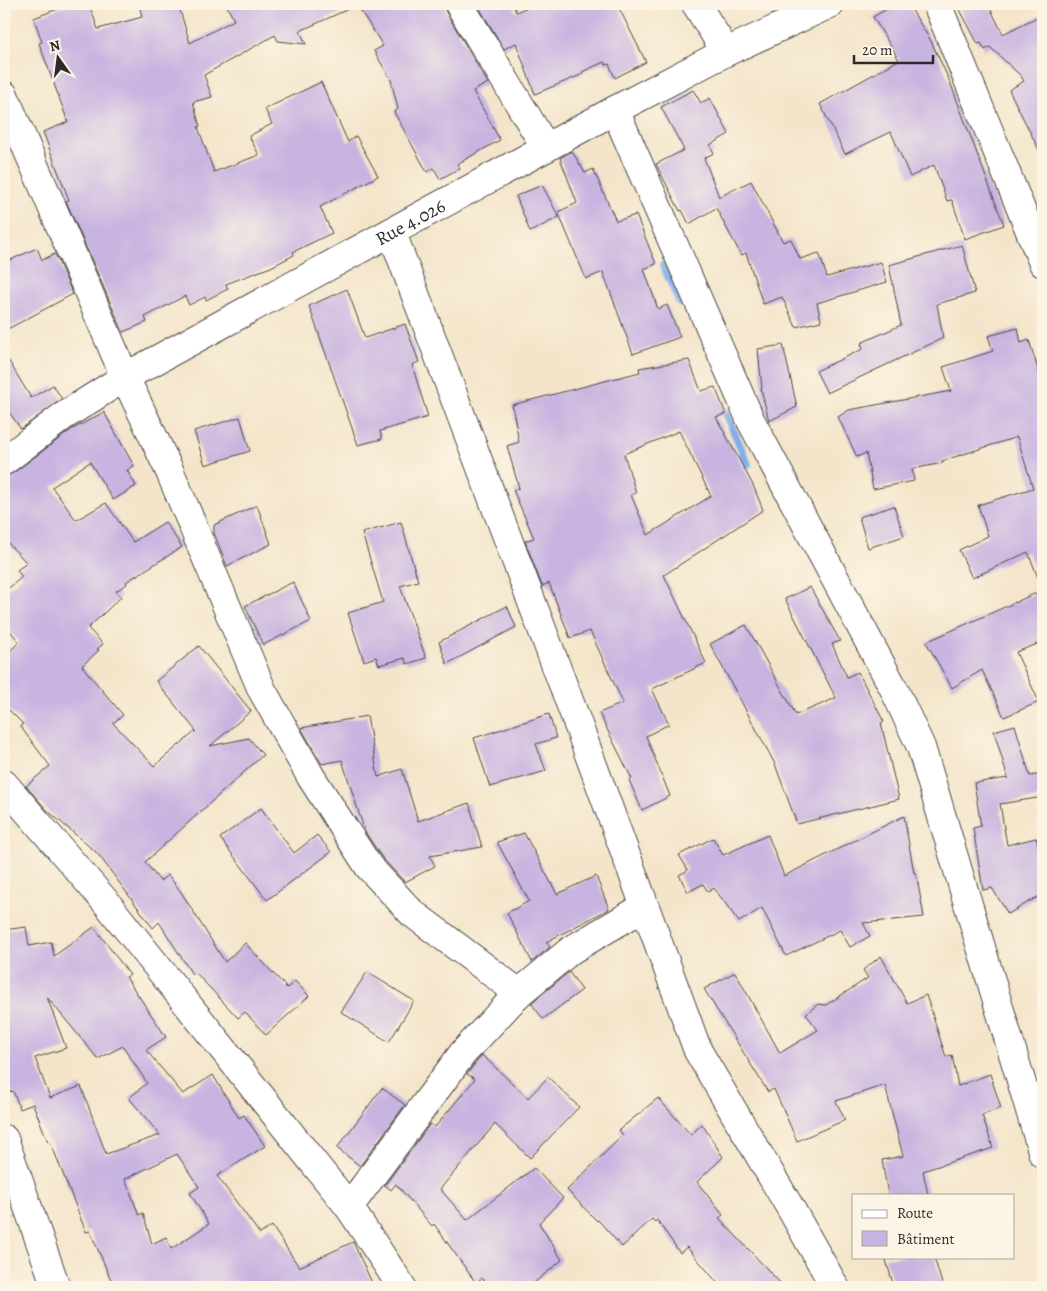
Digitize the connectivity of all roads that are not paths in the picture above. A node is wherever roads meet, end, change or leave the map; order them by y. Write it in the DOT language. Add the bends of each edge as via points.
graph roads {
  1 [pos="459,4"];
  2 [pos="696,4"];
  3 [pos="937,4"];
  4 [pos="818,6"];
  5 [pos="726,52"];
  6 [pos="4,95"];
  7 [pos="615,110"];
  8 [pos="546,148"];
  9 [pos="392,233"];
  10 [pos="1043,263"];
  11 [pos="125,377"];
  12 [pos="4,461"];
  13 [pos="4,784"];
  14 [pos="644,907"];
  15 [pos="519,993"];
  16 [pos="4,1138"];
  17 [pos="1043,1154"];
  18 [pos="349,1207"];
  19 [pos="48,1284"];
  20 [pos="402,1287"];
  21 [pos="835,1287"];
  1 -- 8 [label="street"];
  2 -- 5 [label="street"];
  3 -- 10 [label="street"];
  4 -- 5 [label="street, Rue 4.026"];
  5 -- 7 [label="street, Rue 4.026"];
  6 -- 11 [label="street"];
  7 -- 8 [label="street, Rue 4.026"];
  7 -- 17 [label="street" via="751,421 893,687 921,747"];
  8 -- 9 [label="street, Rue 4.026"];
  9 -- 11 [label="street, Rue 4.026"];
  9 -- 14 [label="street"];
  11 -- 12 [label="street, Rue 4.026" via="62,417"];
  11 -- 15 [label="street" via="170,472 262,690 311,777 369,867 412,913"];
  13 -- 18 [label="street" via="106,901"];
  14 -- 15 [label="street" via="571,950"];
  14 -- 21 [label="street" via="698,1050"];
  15 -- 18 [label="street" via="463,1053"];
  16 -- 19 [label="street"];
  18 -- 20 [label="street"];
}
